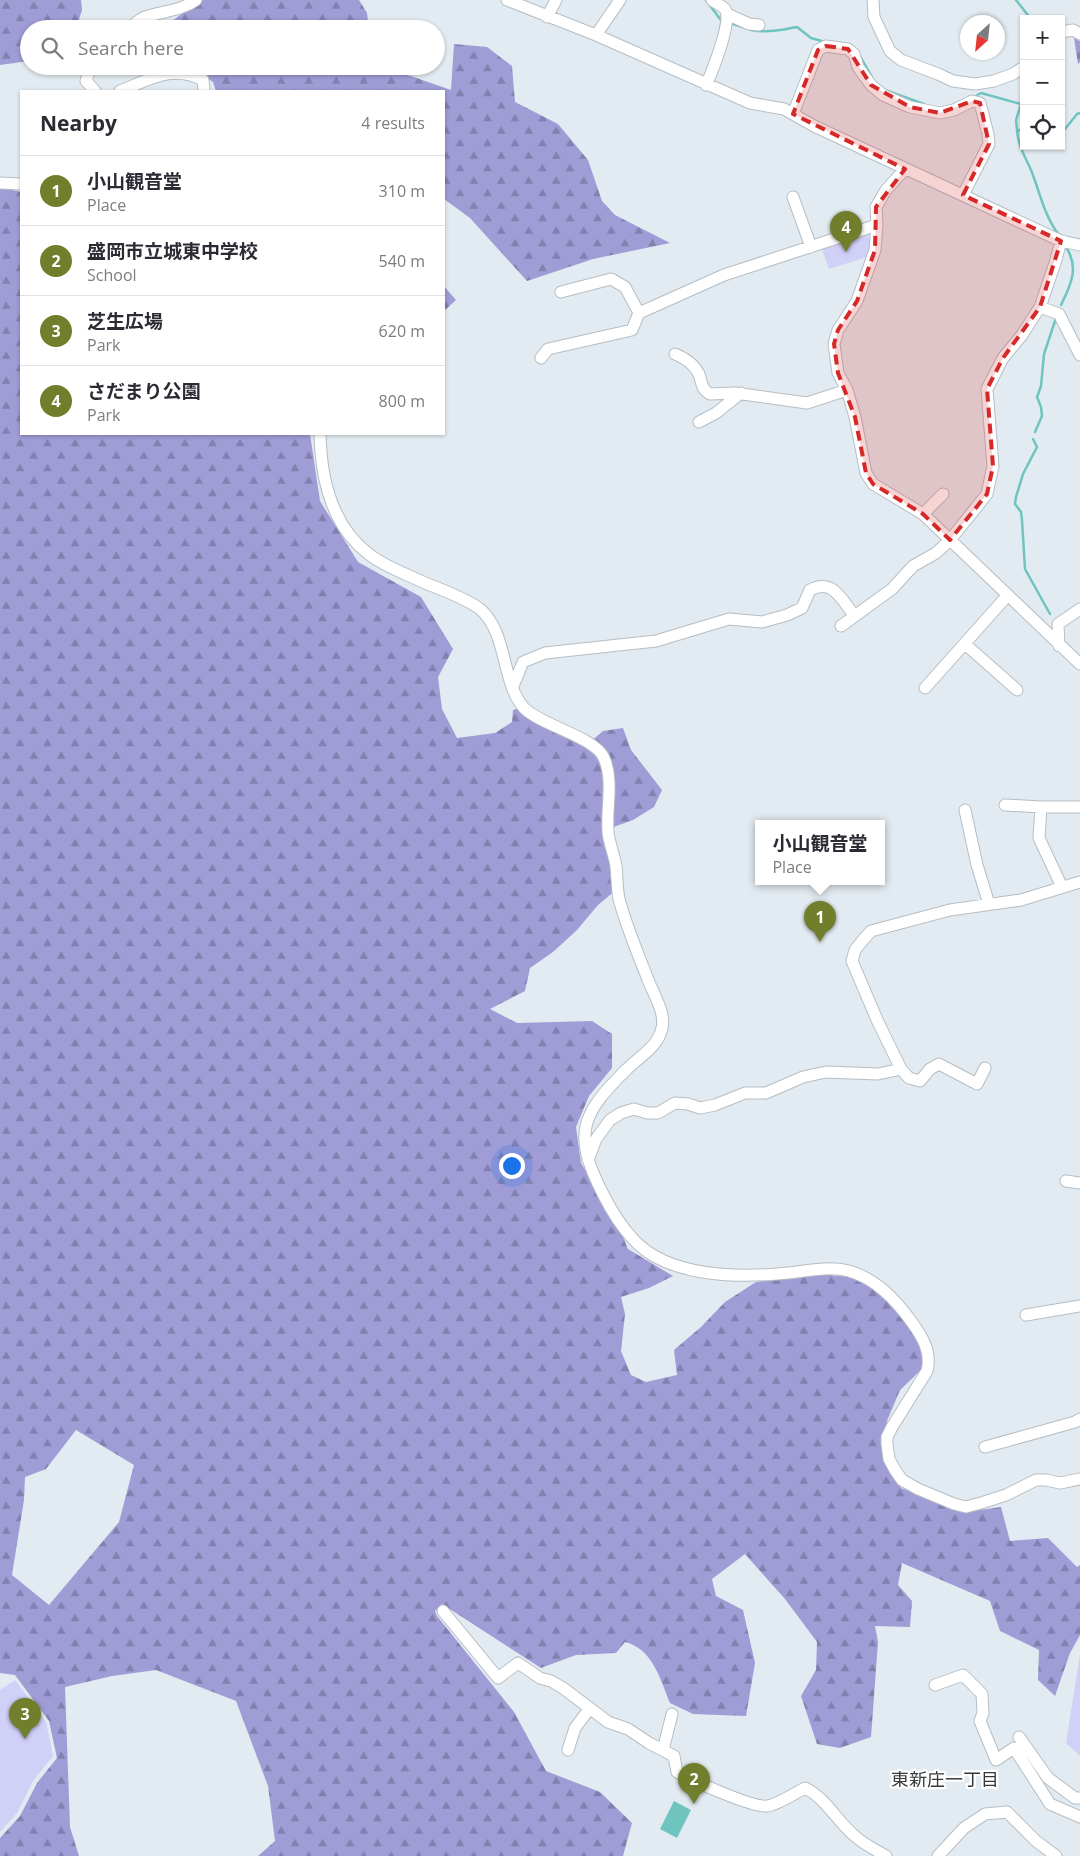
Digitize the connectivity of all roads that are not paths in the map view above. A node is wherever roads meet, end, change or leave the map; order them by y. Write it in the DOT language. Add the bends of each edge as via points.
graph roads {
  1 [pos="196,0"];
  2 [pos="506,0"];
  3 [pos="556,0"];
  4 [pos="620,0"];
  5 [pos="712,0"];
  6 [pos="873,0"];
  7 [pos="727,14"];
  8 [pos="548,17"];
  9 [pos="140,20"];
  10 [pos="759,25"];
  11 [pos="1065,31"];
  12 [pos="1080,34"];
  13 [pos="596,35"];
  14 [pos="1020,69"];
  15 [pos="88,75"];
  16 [pos="160,75"];
  17 [pos="193,75"];
  18 [pos="706,85"];
  19 [pos="94,90"];
  20 [pos="123,90"];
  21 [pos="204,90"];
  22 [pos="793,114"];
  23 [pos="905,169"];
  24 [pos="0,183"];
  25 [pos="20,184"];
  26 [pos="962,195"];
  27 [pos="793,197"];
  28 [pos="877,225"];
  29 [pos="1061,241"];
  30 [pos="1080,245"];
  31 [pos="811,246"];
  32 [pos="561,292"];
  33 [pos="1040,307"];
  34 [pos="639,313"];
  35 [pos="674,354"];
  36 [pos="1080,356"];
  37 [pos="541,358"];
  38 [pos="846,390"];
  39 [pos="741,394"];
  40 [pos="699,422"];
  41 [pos="320,435"];
  42 [pos="943,494"];
  43 [pos="923,514"];
  44 [pos="950,540"];
  45 [pos="1008,596"];
  46 [pos="1080,609"];
  47 [pos="854,615"];
  48 [pos="841,626"];
  49 [pos="965,644"];
  50 [pos="1059,646"];
  51 [pos="1080,664"];
  52 [pos="513,686"];
  53 [pos="925,688"];
  54 [pos="1016,690"];
  55 [pos="1005,805"];
  56 [pos="1080,806"];
  57 [pos="1041,807"];
  58 [pos="965,810"];
  59 [pos="1080,882"];
  60 [pos="1062,887"];
  61 [pos="989,904"];
  62 [pos="985,1068"];
  63 [pos="901,1069"];
  64 [pos="588,1160"];
  65 [pos="1066,1181"];
  66 [pos="1080,1183"];
  67 [pos="1080,1306"];
  68 [pos="1026,1315"];
  69 [pos="1080,1419"];
  70 [pos="985,1447"];
  71 [pos="1080,1479"];
  72 [pos="443,1611"];
  73 [pos="935,1685"];
  74 [pos="590,1708"];
  75 [pos="672,1714"];
  76 [pos="1019,1737"];
  77 [pos="568,1750"];
  78 [pos="663,1750"];
  79 [pos="1080,1798"];
  80 [pos="1080,1817"];
  81 [pos="886,1856"];
  82 [pos="938,1856"];
  83 [pos="1056,1856"];
  1 -- 9 [label="street"];
  2 -- 8 [label="street"];
  3 -- 8 [label="street"];
  4 -- 13 [label="street"];
  5 -- 7 [label="street"];
  6 -- 14 [label="street" via="874,17 890,51 902,60 953,81 974,84 994,81"];
  7 -- 10 [label="street"];
  7 -- 18 [label="street" via="718,56"];
  8 -- 13 [label="street"];
  11 -- 12 [label="street" via="1073,30"];
  13 -- 18 [label="street"];
  15 -- 19 [label="street" via="86,81"];
  16 -- 20 [label="street"];
  17 -- 21 [label="street" via="203,80"];
  18 -- 22 [label="street" via="750,103 784,109"];
  22 -- 23 [label="street"];
  22 -- 26 [label="street" via="818,50 826,46 848,49 871,85 883,95 910,107 940,113 972,101 980,103 989,144"];
  23 -- 26 [label="street"];
  23 -- 28 [label="street" via="876,207"];
  24 -- 25 [label="street"];
  26 -- 29 [label="street"];
  27 -- 31 [label="street"];
  28 -- 31 [label="street"];
  28 -- 38 [label="street" via="875,250 857,301 838,330 834,344 838,373"];
  29 -- 30 [label="street"];
  29 -- 33 [label="street"];
  31 -- 34 [label="street" via="724,275"];
  32 -- 34 [label="street" via="611,279 625,287"];
  33 -- 36 [label="street" via="1059,314"];
  33 -- 44 [label="street" via="1003,358 987,389 994,466 992,478 981,504"];
  34 -- 37 [label="street" via="632,330 548,349"];
  35 -- 39 [label="street" via="694,365 706,392"];
  38 -- 39 [label="street" via="807,402"];
  38 -- 43 [label="street" via="866,473 873,484"];
  39 -- 40 [label="street"];
  41 -- 52 [label="street" via="327,493 351,539 389,567 480,609 491,624"];
  42 -- 43 [label="street"];
  43 -- 44 [label="street"];
  44 -- 45 [label="street"];
  44 -- 47 [label="street" via="936,553 913,566 892,590"];
  45 -- 49 [label="street"];
  45 -- 50 [label="street"];
  46 -- 50 [label="street" via="1058,624"];
  47 -- 48 [label="street"];
  47 -- 52 [label="street" via="832,588 819,585 810,590 802,608 762,622 729,619 656,641 545,653 523,662"];
  49 -- 53 [label="street"];
  49 -- 54 [label="street"];
  50 -- 51 [label="street"];
  52 -- 64 [label="street" via="515,695 526,710 595,746 604,756 609,777 608,833 619,897 663,1017 662,1029 652,1047 597,1100 586,1124 584,1140"];
  55 -- 57 [label="street"];
  56 -- 57 [label="street"];
  57 -- 60 [label="street" via="1039,838"];
  58 -- 61 [label="street"];
  59 -- 60 [label="street"];
  60 -- 61 [label="street" via="1021,900"];
  61 -- 63 [label="street" via="950,910 871,931 855,950 852,961"];
  62 -- 63 [label="street" via="977,1084 938,1064 920,1081 909,1078"];
  63 -- 64 [label="street" via="878,1074 826,1072 766,1093 745,1093 700,1108 675,1103 658,1113 634,1109 610,1120 596,1139"];
  64 -- 71 [label="street" via="593,1176 624,1230 640,1247 658,1258 675,1265 735,1276 833,1268 846,1270 876,1284 891,1296 925,1343 929,1363 918,1388 887,1437 889,1459 902,1480 933,1496 966,1507 1006,1495 1036,1480 1060,1483"];
  65 -- 66 [label="street"];
  67 -- 68 [label="street"];
  69 -- 70 [label="street"];
  72 -- 74 [label="street" via="498,1678 518,1663 563,1688"];
  73 -- 80 [label="street" via="963,1675 982,1694 980,1721 996,1760 1014,1748 1050,1804"];
  74 -- 77 [label="street" via="575,1728"];
  74 -- 78 [label="street" via="608,1722 628,1729"];
  75 -- 78 [label="street"];
  76 -- 79 [label="street" via="1048,1778 1075,1798"];
  78 -- 81 [label="street" via="674,1756 677,1772 686,1778 763,1806 770,1806 805,1788 820,1798 856,1837"];
  82 -- 83 [label="street" via="964,1828 985,1814 1008,1812"];
}
